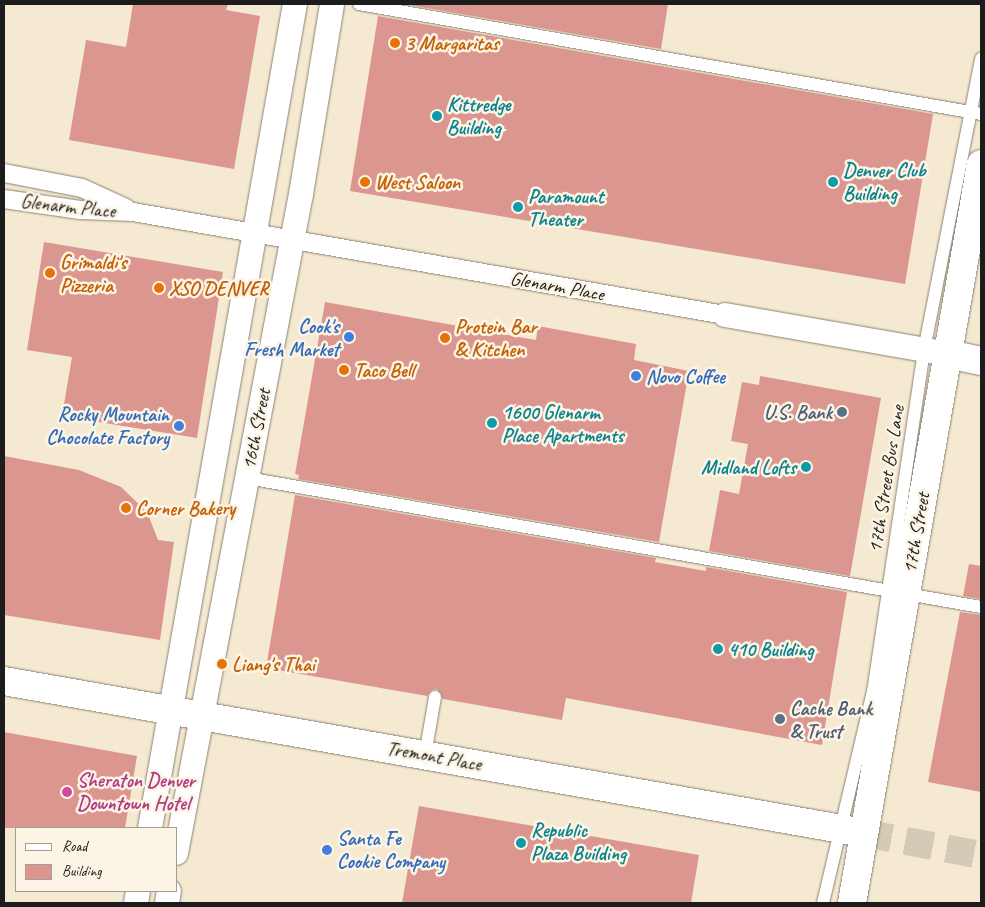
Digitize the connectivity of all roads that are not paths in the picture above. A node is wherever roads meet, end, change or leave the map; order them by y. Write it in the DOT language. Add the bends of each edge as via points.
graph roads {
  1 [pos="295,4"];
  2 [pos="332,4"];
  3 [pos="359,4"];
  4 [pos="981,59"];
  5 [pos="976,113"];
  6 [pos="981,164"];
  7 [pos="4,173"];
  8 [pos="4,199"];
  9 [pos="133,212"];
  10 [pos="256,233"];
  11 [pos="292,239"];
  12 [pos="725,315"];
  13 [pos="936,352"];
  14 [pos="981,360"];
  15 [pos="247,478"];
  16 [pos="897,592"];
  17 [pos="981,607"];
  18 [pos="4,681"];
  19 [pos="435,698"];
  20 [pos="170,710"];
  21 [pos="201,716"];
  22 [pos="425,755"];
  23 [pos="150,827"];
  24 [pos="853,831"];
  25 [pos="178,841"];
  26 [pos="823,903"];
  27 [pos="852,903"];
  1 -- 10 [label="street, 16th Street"];
  2 -- 11 [label="street, 16th Street"];
  3 -- 5 [label="lane"];
  4 -- 5 [label="lane"];
  5 -- 13 [label="lane"];
  6 -- 13 [label="street, 17th Street"];
  7 -- 9 [label="street, Glenarm Place" via="82,188"];
  8 -- 9 [label="street, Glenarm Place" via="80,210"];
  9 -- 10 [label="street, Glenarm Place"];
  10 -- 11 [label="street, Glenarm Place"];
  10 -- 20 [label="street, 16th Street"];
  11 -- 12 [label="street, Glenarm Place"];
  11 -- 15 [label="street, 16th Street"];
  12 -- 13 [label="street, Glenarm Place"];
  13 -- 14 [label="street, Glenarm Place"];
  13 -- 16 [label="street, 17th Street"];
  15 -- 16 [label="lane"];
  15 -- 21 [label="street, 16th Street" via="213,670"];
  16 -- 17 [label="lane"];
  16 -- 24 [label="street, 17th Street"];
  18 -- 20 [label="street, Tremont Place"];
  19 -- 22 [label="lane"];
  20 -- 21 [label="street, Tremont Place"];
  20 -- 23 [label="street, 16th Street"];
  21 -- 22 [label="street, Tremont Place"];
  21 -- 25 [label="street, 16th Street"];
  22 -- 24 [label="street, Tremont Place"];
  24 -- 26 [label="lane"];
  24 -- 27 [label="street, 17th Street"];
}
